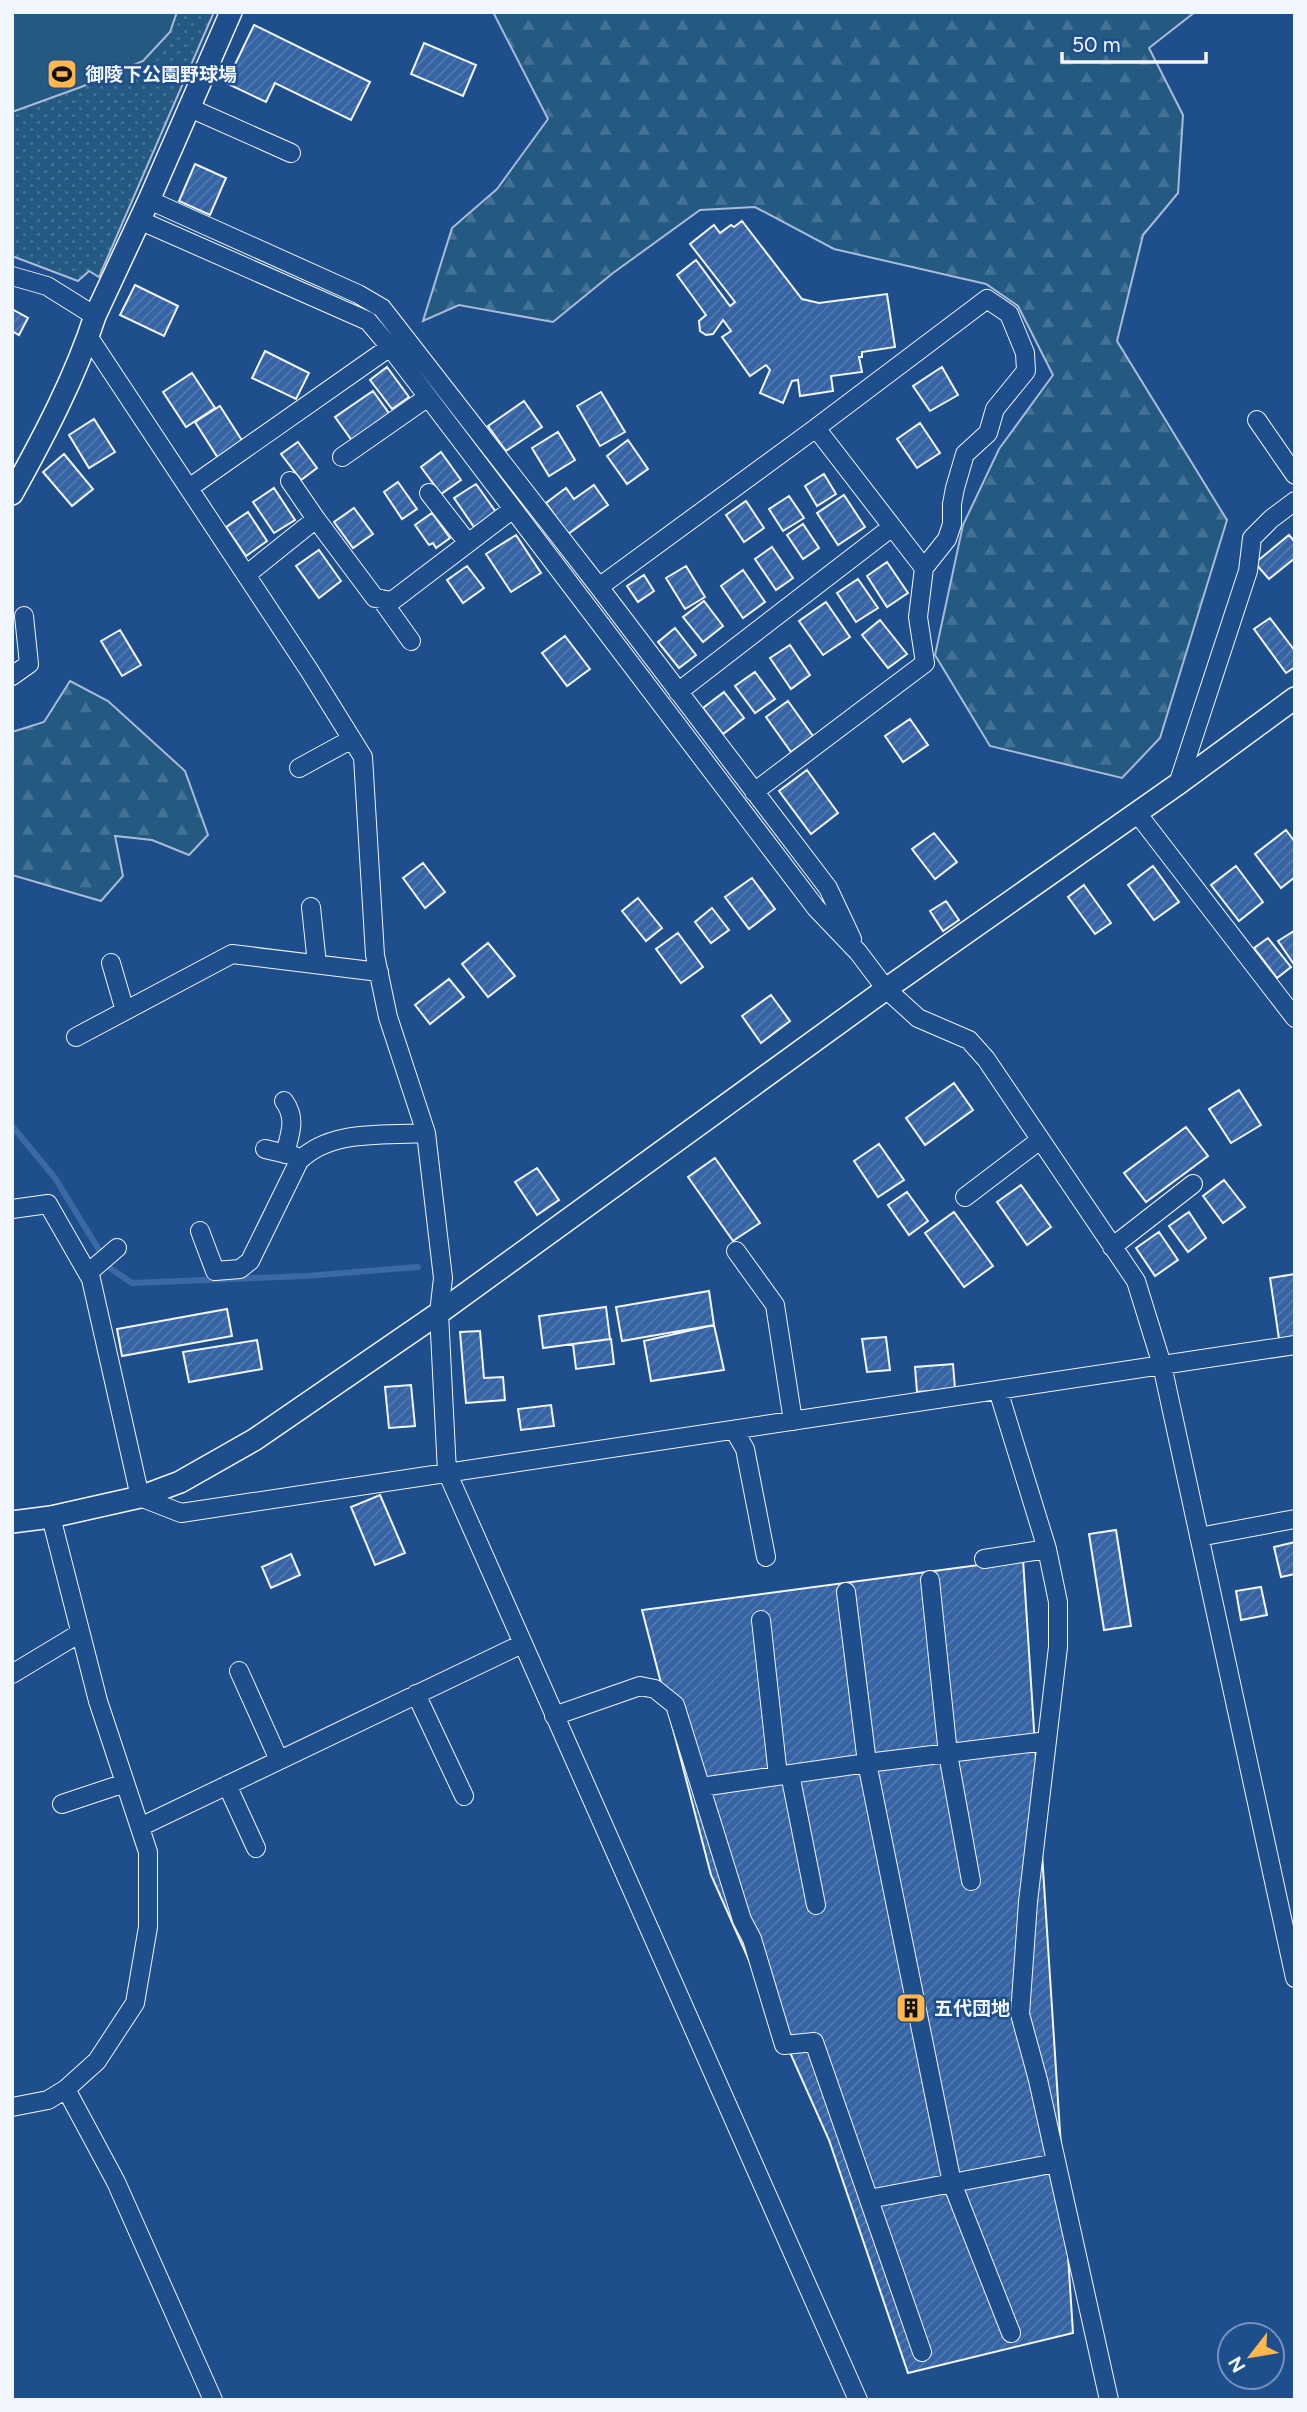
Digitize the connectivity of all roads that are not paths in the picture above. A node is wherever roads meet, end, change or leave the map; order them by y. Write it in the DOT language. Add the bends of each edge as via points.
graph roads {
  1 [pos="231,12"];
  2 [pos="190,108"];
  3 [pos="291,153"];
  4 [pos="149,200"];
  5 [pos="139,220"];
  6 [pos="12,276"];
  7 [pos="91,326"];
  8 [pos="390,347"];
  9 [pos="428,397"];
  10 [pos="1256,420"];
  11 [pos="816,428"];
  12 [pos="342,457"];
  13 [pos="1295,475"];
  14 [pos="290,481"];
  15 [pos="189,488"];
  16 [pos="429,494"];
  17 [pos="12,495"];
  18 [pos="1295,501"];
  19 [pos="513,509"];
  20 [pos="316,519"];
  21 [pos="892,527"];
  22 [pos="468,543"];
  23 [pos="924,568"];
  24 [pos="246,575"];
  25 [pos="599,587"];
  26 [pos="381,599"];
  27 [pos="18,620"];
  28 [pos="411,641"];
  29 [pos="12,676"];
  30 [pos="678,692"];
  31 [pos="1295,698"];
  32 [pos="352,739"];
  33 [pos="299,768"];
  34 [pos="1178,784"];
  35 [pos="754,792"];
  36 [pos="1137,813"];
  37 [pos="311,907"];
  38 [pos="858,952"];
  39 [pos="111,963"];
  40 [pos="317,964"];
  41 [pos="379,972"];
  42 [pos="886,989"];
  43 [pos="125,1012"];
  44 [pos="1295,1018"];
  45 [pos="76,1037"];
  46 [pos="284,1101"];
  47 [pos="426,1133"];
  48 [pos="1040,1140"];
  49 [pos="265,1149"];
  50 [pos="293,1156"];
  51 [pos="1193,1184"];
  52 [pos="965,1198"];
  53 [pos="12,1209"];
  54 [pos="200,1231"];
  55 [pos="1112,1247"];
  56 [pos="115,1249"];
  57 [pos="736,1251"];
  58 [pos="91,1270"];
  59 [pos="439,1313"];
  60 [pos="1295,1345"];
  61 [pos="1162,1365"];
  62 [pos="998,1390"];
  63 [pos="793,1421"];
  64 [pos="734,1430"];
  65 [pos="447,1472"];
  66 [pos="140,1497"];
  67 [pos="51,1517"];
  68 [pos="1295,1519"];
  69 [pos="12,1522"];
  70 [pos="1199,1537"];
  71 [pos="1047,1549"];
  72 [pos="766,1557"];
  73 [pos="984,1559"];
  74 [pos="930,1580"];
  75 [pos="846,1592"];
  76 [pos="761,1620"];
  77 [pos="80,1633"];
  78 [pos="522,1644"];
  79 [pos="239,1671"];
  80 [pos="12,1674"];
  81 [pos="416,1694"];
  82 [pos="554,1716"];
  83 [pos="1047,1741"];
  84 [pos="948,1754"];
  85 [pos="279,1760"];
  86 [pos="867,1763"];
  87 [pos="784,1775"];
  88 [pos="125,1783"];
  89 [pos="227,1785"];
  90 [pos="701,1787"];
  91 [pos="464,1796"];
  92 [pos="62,1804"];
  93 [pos="140,1827"];
  94 [pos="256,1848"];
  95 [pos="971,1881"];
  96 [pos="816,1905"];
  97 [pos="1295,1978"];
  98 [pos="66,2089"];
  99 [pos="12,2107"];
  100 [pos="1056,2163"];
  101 [pos="952,2183"];
  102 [pos="869,2199"];
  103 [pos="1012,2333"];
  104 [pos="922,2352"];
  105 [pos="213,2400"];
  106 [pos="858,2400"];
  107 [pos="1109,2400"];
  1 -- 2 [label="street"];
  2 -- 3 [label="street"];
  2 -- 4 [label="street"];
  4 -- 5 [label="street"];
  4 -- 25 [label="street" via="382,308"];
  5 -- 7 [label="street"];
  5 -- 8 [label="street" via="368,321"];
  6 -- 7 [label="street" via="47,286"];
  7 -- 15 [label="street"];
  7 -- 17 [label="street"];
  8 -- 9 [label="street"];
  8 -- 15 [label="street"];
  9 -- 12 [label="street"];
  9 -- 19 [label="street"];
  10 -- 13 [label="street"];
  11 -- 21 [label="street"];
  11 -- 23 [label="street" via="987,299 1009,314 1026,353 1026,371 995,410 988,433 965,454 947,540"];
  11 -- 25 [label="street"];
  14 -- 20 [label="street"];
  15 -- 24 [label="street"];
  16 -- 22 [label="street"];
  18 -- 34 [label="street" via="1252,538 1248,571"];
  19 -- 22 [label="street"];
  19 -- 38 [label="street" via="816,908"];
  20 -- 24 [label="street"];
  20 -- 26 [label="street" via="375,598"];
  21 -- 23 [label="street"];
  21 -- 30 [label="street"];
  22 -- 26 [label="street" via="392,601"];
  23 -- 35 [label="street" via="918,617 925,663"];
  24 -- 32 [label="street"];
  25 -- 30 [label="street"];
  26 -- 28 [label="street"];
  27 -- 29 [label="street" via="29,664"];
  30 -- 35 [label="street"];
  31 -- 34 [label="street"];
  32 -- 33 [label="street"];
  32 -- 41 [label="street" via="363,757"];
  34 -- 36 [label="street"];
  35 -- 38 [label="street" via="828,888"];
  36 -- 42 [label="street"];
  36 -- 44 [label="street"];
  37 -- 40 [label="street"];
  38 -- 42 [label="street"];
  39 -- 43 [label="street"];
  40 -- 41 [label="street"];
  40 -- 43 [label="street" via="232,954"];
  41 -- 47 [label="street" via="388,1017"];
  42 -- 48 [label="street" via="918,1018 968,1040 986,1059"];
  42 -- 59 [label="street"];
  43 -- 45 [label="street"];
  46 -- 50 [label="street" via="293,1120"];
  47 -- 50 [label="street" via="333,1139"];
  47 -- 59 [label="street" via="443,1278"];
  48 -- 52 [label="street"];
  48 -- 55 [label="street"];
  49 -- 50 [label="street"];
  50 -- 54 [label="street" via="250,1261 240,1269 215,1271"];
  51 -- 55 [label="street"];
  53 -- 58 [label="street" via="48,1204"];
  55 -- 61 [label="street" via="1136,1281"];
  56 -- 58 [label="street"];
  57 -- 63 [label="street" via="775,1304"];
  58 -- 66 [label="street"];
  59 -- 65 [label="street"];
  59 -- 66 [label="street" via="254,1440 180,1482"];
  60 -- 61 [label="street"];
  61 -- 62 [label="street"];
  61 -- 70 [label="street"];
  62 -- 63 [label="street"];
  62 -- 71 [label="street"];
  63 -- 64 [label="street"];
  64 -- 65 [label="street"];
  64 -- 72 [label="street" via="745,1449"];
  65 -- 66 [label="street" via="181,1513"];
  65 -- 78 [label="street"];
  66 -- 67 [label="street"];
  67 -- 69 [label="street"];
  67 -- 77 [label="street"];
  68 -- 70 [label="street"];
  70 -- 97 [label="street"];
  71 -- 73 [label="street"];
  71 -- 83 [label="street" via="1058,1602 1058,1647"];
  74 -- 84 [label="street"];
  75 -- 86 [label="street"];
  76 -- 87 [label="street"];
  77 -- 80 [label="street"];
  77 -- 88 [label="street"];
  78 -- 81 [label="street"];
  78 -- 82 [label="street"];
  79 -- 85 [label="street"];
  81 -- 85 [label="street"];
  81 -- 91 [label="street"];
  82 -- 90 [label="street" via="640,1686 655,1689 675,1705"];
  82 -- 106 [label="street"];
  83 -- 84 [label="street"];
  83 -- 100 [label="street" via="1020,2014"];
  84 -- 86 [label="street"];
  84 -- 95 [label="street"];
  85 -- 89 [label="street"];
  86 -- 87 [label="street"];
  86 -- 101 [label="street"];
  87 -- 90 [label="street"];
  87 -- 96 [label="street"];
  88 -- 92 [label="street"];
  88 -- 93 [label="street"];
  89 -- 93 [label="street"];
  89 -- 94 [label="street"];
  90 -- 102 [label="street" via="784,2045 814,2042"];
  93 -- 98 [label="street" via="148,1852 148,1927 135,2003 97,2062"];
  98 -- 99 [label="street" via="48,2100"];
  98 -- 105 [label="street" via="116,2182"];
  100 -- 101 [label="street"];
  100 -- 107 [label="street"];
  101 -- 102 [label="street"];
  101 -- 103 [label="street"];
  102 -- 104 [label="street"];
}
